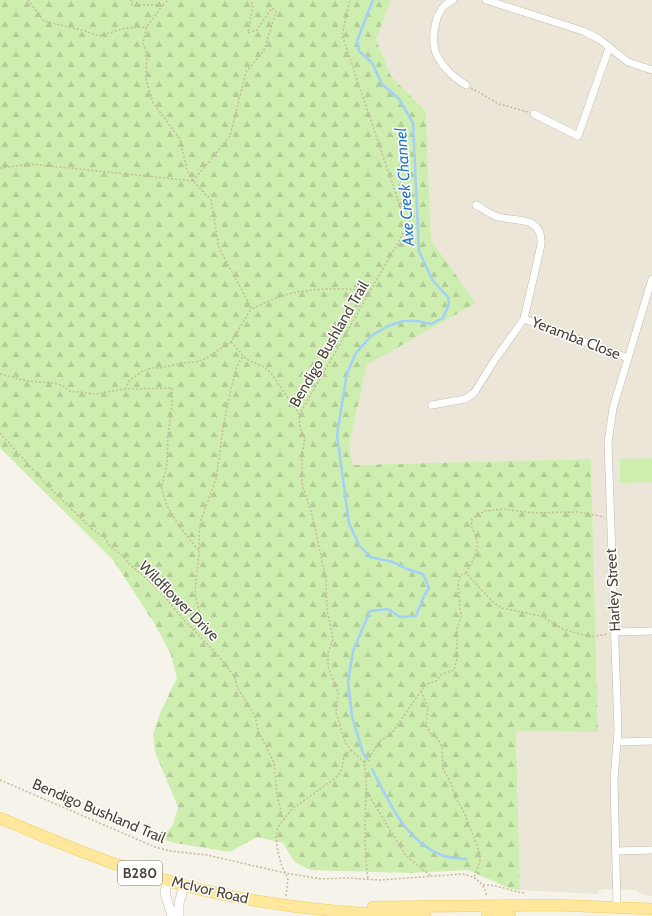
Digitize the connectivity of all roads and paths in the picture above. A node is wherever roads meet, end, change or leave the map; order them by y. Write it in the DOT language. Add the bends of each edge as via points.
graph roads {
  1 [pos="28,0"];
  2 [pos="131,0"];
  3 [pos="168,0"];
  4 [pos="250,0"];
  5 [pos="350,0"];
  6 [pos="453,0"];
  7 [pos="486,0"];
  8 [pos="162,5"];
  9 [pos="147,26"];
  10 [pos="609,48"];
  11 [pos="652,70"];
  12 [pos="466,85"];
  13 [pos="534,114"];
  14 [pos="0,168"];
  15 [pos="193,181"];
  16 [pos="476,205"];
  17 [pos="652,278"];
  18 [pos="372,290"];
  19 [pos="252,309"];
  20 [pos="524,319"];
  21 [pos="231,342"];
  22 [pos="243,356"];
  23 [pos="628,358"];
  24 [pos="0,374"];
  25 [pos="125,390"];
  26 [pos="432,405"];
  27 [pos="298,414"];
  28 [pos="0,433"];
  29 [pos="610,518"];
  30 [pos="199,551"];
  31 [pos="466,573"];
  32 [pos="194,630"];
  33 [pos="652,631"];
  34 [pos="616,632"];
  35 [pos="420,691"];
  36 [pos="652,741"];
  37 [pos="618,742"];
  38 [pos="350,750"];
  39 [pos="364,762"];
  40 [pos="0,780"];
  41 [pos="366,791"];
  42 [pos="0,818"];
  43 [pos="283,820"];
  44 [pos="652,850"];
  45 [pos="616,851"];
  46 [pos="285,873"];
  47 [pos="431,876"];
  48 [pos="474,877"];
  49 [pos="368,879"];
  50 [pos="167,881"];
  51 [pos="483,885"];
  52 [pos="184,886"];
  53 [pos="526,893"];
  54 [pos="286,905"];
  55 [pos="486,906"];
  56 [pos="617,907"];
  57 [pos="652,909"];
  58 [pos="172,916"];
  59 [pos="179,916"];
  60 [pos="425,916"];
  61 [pos="510,916"];
  1 -- 9 [label="path" via="44,21 98,36 126,28"];
  2 -- 8 [label="path" via="132,5"];
  3 -- 8 [label="path"];
  4 -- 15 [label="path" via="254,5 248,33 257,30 272,8 276,12 264,50 246,72 230,136"];
  5 -- 18 [label="path, Bendigo Bushland Trail" via="342,35 407,228"];
  6 -- 12 [label="street" via="445,5 436,20 434,42 437,57 455,78"];
  7 -- 10 [label="street" via="583,31 599,39"];
  8 -- 9 [label="path"];
  9 -- 15 [label="path" via="143,43 147,55 146,78 153,103 180,139 187,170"];
  10 -- 11 [label="street" via="628,62"];
  10 -- 13 [label="street" via="578,136"];
  12 -- 13 [label="path" via="499,104"];
  14 -- 15 [label="path" via="30,164"];
  15 -- 19 [label="path" via="211,200 219,248"];
  16 -- 20 [label="street, Yeramba Close" via="494,215 536,225 540,233 541,245"];
  17 -- 23 [label="street, Harley Street"];
  18 -- 19 [label="path" via="316,289 290,293"];
  18 -- 27 [label="path, Bendigo Bushland Trail"];
  19 -- 21 [label="path"];
  20 -- 23 [label="street, Yeramba Close"];
  20 -- 26 [label="street, Yeramba Close" via="474,393 465,399"];
  21 -- 22 [label="path"];
  21 -- 25 [label="path" via="203,360 143,371 129,381"];
  22 -- 27 [label="path" via="271,373"];
  22 -- 30 [label="path" via="237,366 224,422 216,478 201,520"];
  23 -- 29 [label="street, Harley Street" via="609,431"];
  24 -- 25 [label="path" via="27,381 54,383 75,392 96,394"];
  25 -- 30 [label="path" via="172,388 167,464 162,490 166,504"];
  27 -- 38 [label="path, Bendigo Bushland Trail" via="305,438 302,484 313,518 326,580 327,609 333,638 328,653 328,666 338,693 336,713"];
  28 -- 32 [label="path, Wildflower Drive" via="45,484 160,591"];
  29 -- 31 [label="path" via="578,512 534,513 503,509 485,511 472,519 470,527 476,537 477,547"];
  29 -- 34 [label="street, Harley Street"];
  30 -- 32 [label="path" via="195,595 201,617"];
  31 -- 34 [label="path" via="502,608 541,616 564,629 590,637"];
  31 -- 35 [label="path" via="460,575 458,583 461,617 457,629 457,659 454,670 442,674"];
  32 -- 43 [label="path, Wildflower Drive" via="234,676 238,689 255,716 258,730 274,763 277,795"];
  33 -- 34 [label="street"];
  34 -- 37 [label="street, Harley Street"];
  35 -- 39 [label="path" via="391,734 380,741 370,760"];
  35 -- 48 [label="path" via="428,708 426,725 442,747 443,769 464,812 480,854"];
  36 -- 37 [label="street"];
  37 -- 45 [label="street, Harley Street" via="614,780"];
  38 -- 39 [label="path"];
  38 -- 43 [label="path" via="344,755 342,768 335,780 291,810"];
  39 -- 41 [label="path"];
  40 -- 46 [label="path, Bendigo Bushland Trail" via="163,850 208,855"];
  41 -- 47 [label="path" via="406,856"];
  41 -- 49 [label="path"];
  42 -- 50 [label="main road, McIvor Road / B280" via="80,851"];
  43 -- 46 [label="path" via="276,832 276,839"];
  44 -- 45 [label="street"];
  45 -- 56 [label="street, Harley Street"];
  46 -- 49 [label="path, Bendigo Bushland Trail" via="321,879"];
  46 -- 54 [label="path" via="288,880"];
  47 -- 48 [label="path, Bendigo Bushland Trail" via="462,874"];
  47 -- 49 [label="path, Bendigo Bushland Trail"];
  48 -- 51 [label="path"];
  50 -- 52 [label="main road, McIvor Road / B280"];
  50 -- 58 [label="street" via="165,892"];
  51 -- 53 [label="path"];
  51 -- 55 [label="path"];
  52 -- 54 [label="main road, McIvor Road / B280"];
  52 -- 59 [label="street" via="179,903"];
  54 -- 55 [label="main road, McIvor Road / B280"];
  54 -- 60 [label="main road, McIvor Road / B280" via="351,913"];
  55 -- 56 [label="main road, McIvor Road / B280"];
  55 -- 61 [label="main road" via="487,913"];
  56 -- 57 [label="main road, McIvor Road / B280"];
}
